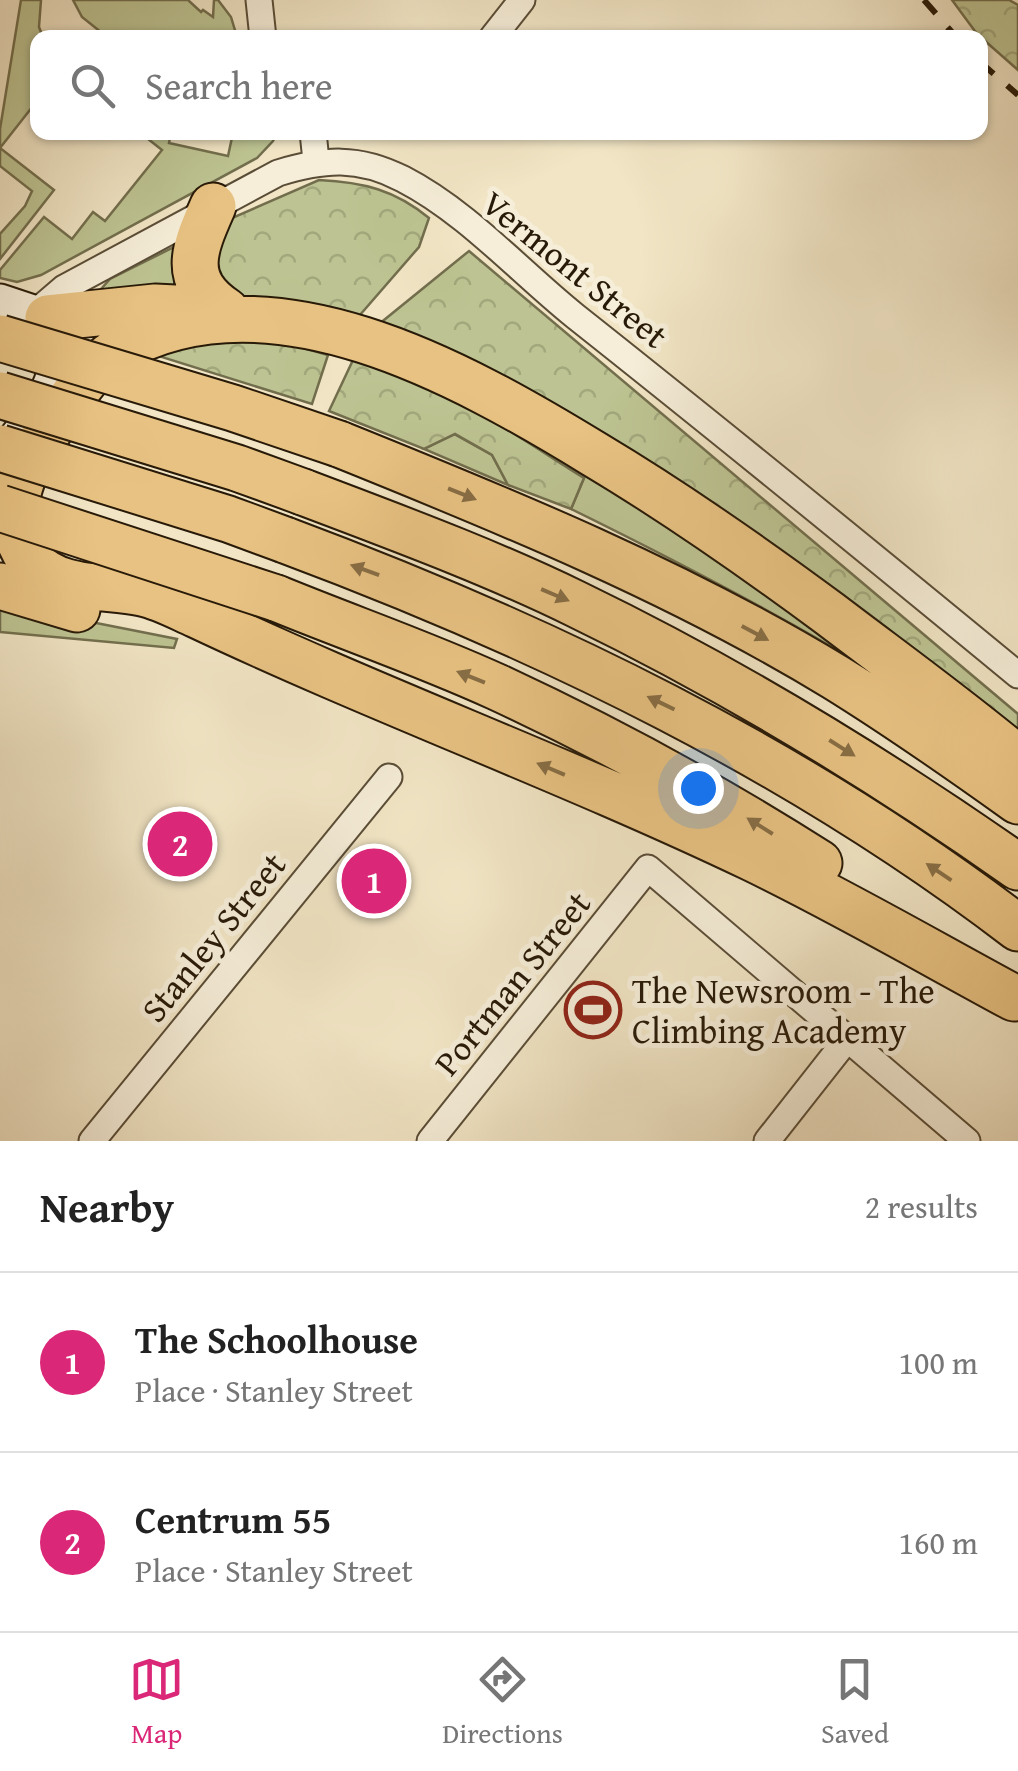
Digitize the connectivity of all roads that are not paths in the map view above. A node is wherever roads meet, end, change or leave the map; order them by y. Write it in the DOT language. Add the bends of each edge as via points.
graph roads {
  1 [pos="259,0"];
  2 [pos="522,0"];
  3 [pos="262,30"];
  4 [pos="498,30"];
  5 [pos="314,140"];
  6 [pos="316,161"];
  7 [pos="213,206"];
  8 [pos="15,311"];
  9 [pos="263,319"];
  10 [pos="0,395"];
  11 [pos="0,448"];
  12 [pos="0,460"];
  13 [pos="0,508"];
  14 [pos="0,586"];
  15 [pos="293,660"];
  16 [pos="1018,675"];
  17 [pos="1018,759"];
  18 [pos="388,777"];
  19 [pos="1018,801"];
  20 [pos="1018,867"];
  21 [pos="1018,928"];
  22 [pos="1016,999"];
  23 [pos="848,1038"];
  24 [pos="92,1141"];
  25 [pos="430,1141"];
  26 [pos="767,1141"];
  27 [pos="968,1141"];
  1 -- 3 [label="street"];
  2 -- 4 [label="street"];
  5 -- 6 [label="street"];
  6 -- 7 [label="street, Vermont Street"];
  6 -- 16 [label="street, Vermont Street" via="374,167 434,198"];
  7 -- 8 [label="street, Vermont Street"];
  7 -- 9 [label="highway" via="199,238 195,274 202,290"];
  8 -- 9 [label="highway" via="155,308"];
  8 -- 12 [label="street" via="56,334 57,372"];
  8 -- 19 [label="highway, one-way, bridge" via="233,408 502,510 708,607 833,676"];
  9 -- 15 [label="highway" via="182,327 110,355 42,440 14,495 12,529 44,572 80,586 162,599"];
  9 -- 17 [label="highway" via="328,330 416,358 521,410 702,521"];
  10 -- 20 [label="highway, one-way, bridge" via="238,468 573,602 829,740"];
  21 -- 11 [label="highway, one-way, bridge" via="904,848 684,715 453,604 285,540"];
  22 -- 13 [label="highway, one-way, bridge" via="876,899 698,788 493,685 276,598"];
  14 -- 15 [label="highway"];
  22 -- 15 [label="highway, one-way" via="755,860"];
  18 -- 24 [label="street, Stanley Street"];
  23 -- 25 [label="street, Portman Street" via="648,868"];
  23 -- 26 [label="street"];
  23 -- 27 [label="street"];
}
